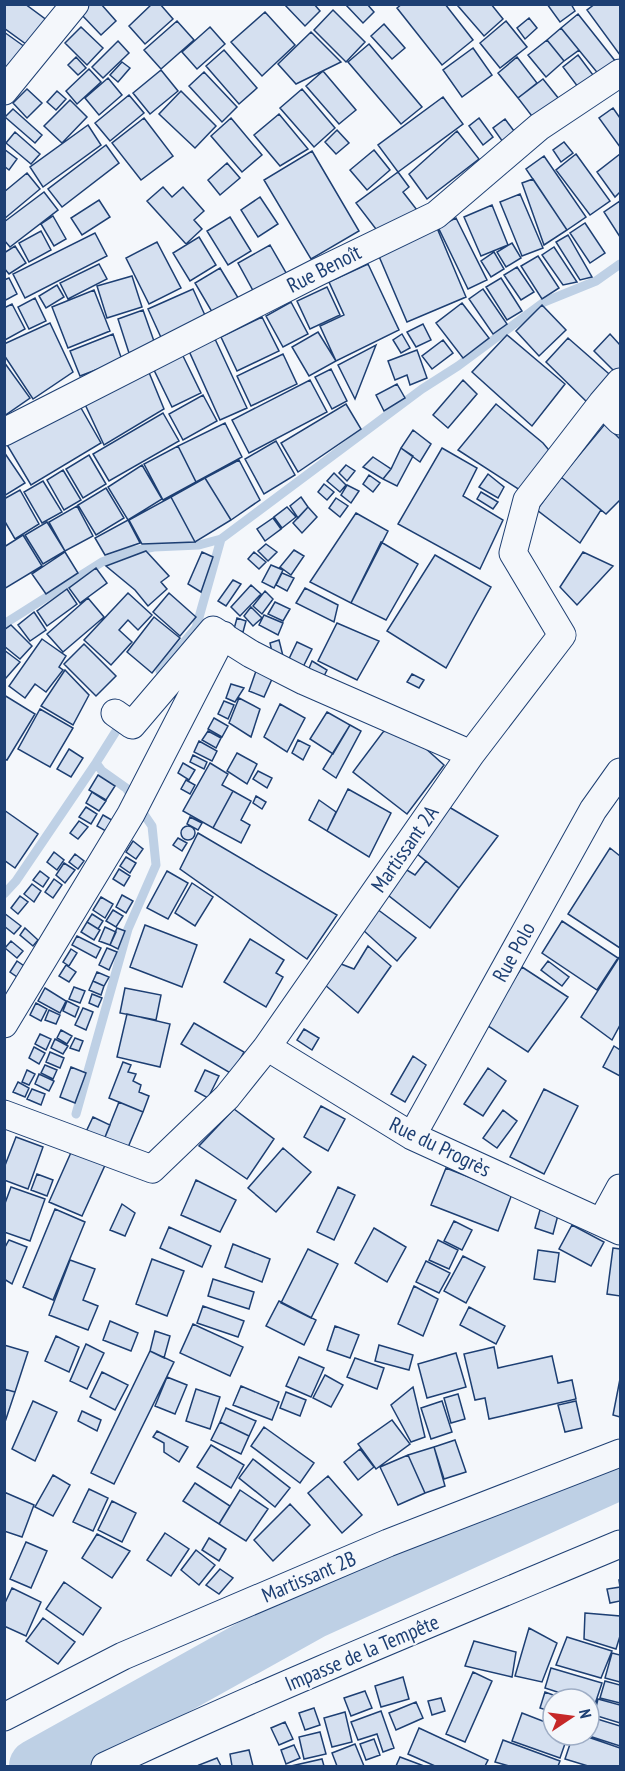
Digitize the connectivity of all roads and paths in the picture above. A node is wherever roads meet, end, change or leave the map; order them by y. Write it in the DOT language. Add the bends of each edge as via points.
graph roads {
  1 [pos="75,4"];
  2 [pos="621,73"];
  3 [pos="4,91"];
  4 [pos="621,382"];
  5 [pos="611,412"];
  6 [pos="4,432"];
  7 [pos="223,635"];
  8 [pos="124,719"];
  9 [pos="471,754"];
  10 [pos="621,772"];
  11 [pos="4,1024"];
  12 [pos="267,1047"];
  13 [pos="4,1114"];
  14 [pos="412,1136"];
  15 [pos="621,1188"];
  16 [pos="611,1226"];
  17 [pos="621,1453"];
  18 [pos="621,1544"];
  19 [pos="4,1717"];
  20 [pos="105,1767"];
  1 -- 3 [label="street"];
  2 -- 6 [label="street, Rue Benoît" via="539,127 435,215"];
  4 -- 5 [label="street, Martissant 2A"];
  5 -- 9 [label="street, Martissant 2A" via="527,500 513,553 562,635"];
  7 -- 8 [label="street" via="213,630"];
  7 -- 9 [label="street" via="304,681"];
  7 -- 11 [label="street" via="146,788"];
  9 -- 12 [label="street, Martissant 2A"];
  10 -- 14 [label="street, Rue Polo" via="593,810"];
  12 -- 13 [label="street, Martissant 2A" via="226,1097 152,1169"];
  12 -- 14 [label="street, Rue du Progrès"];
  14 -- 16 [label="street, Rue du Progrès"];
  15 -- 16 [label="street"];
  17 -- 19 [label="street, Martissant 2B" via="388,1542 123,1656"];
  18 -- 20 [label="street, Impasse de la Tempête" via="162,1739"];
}
